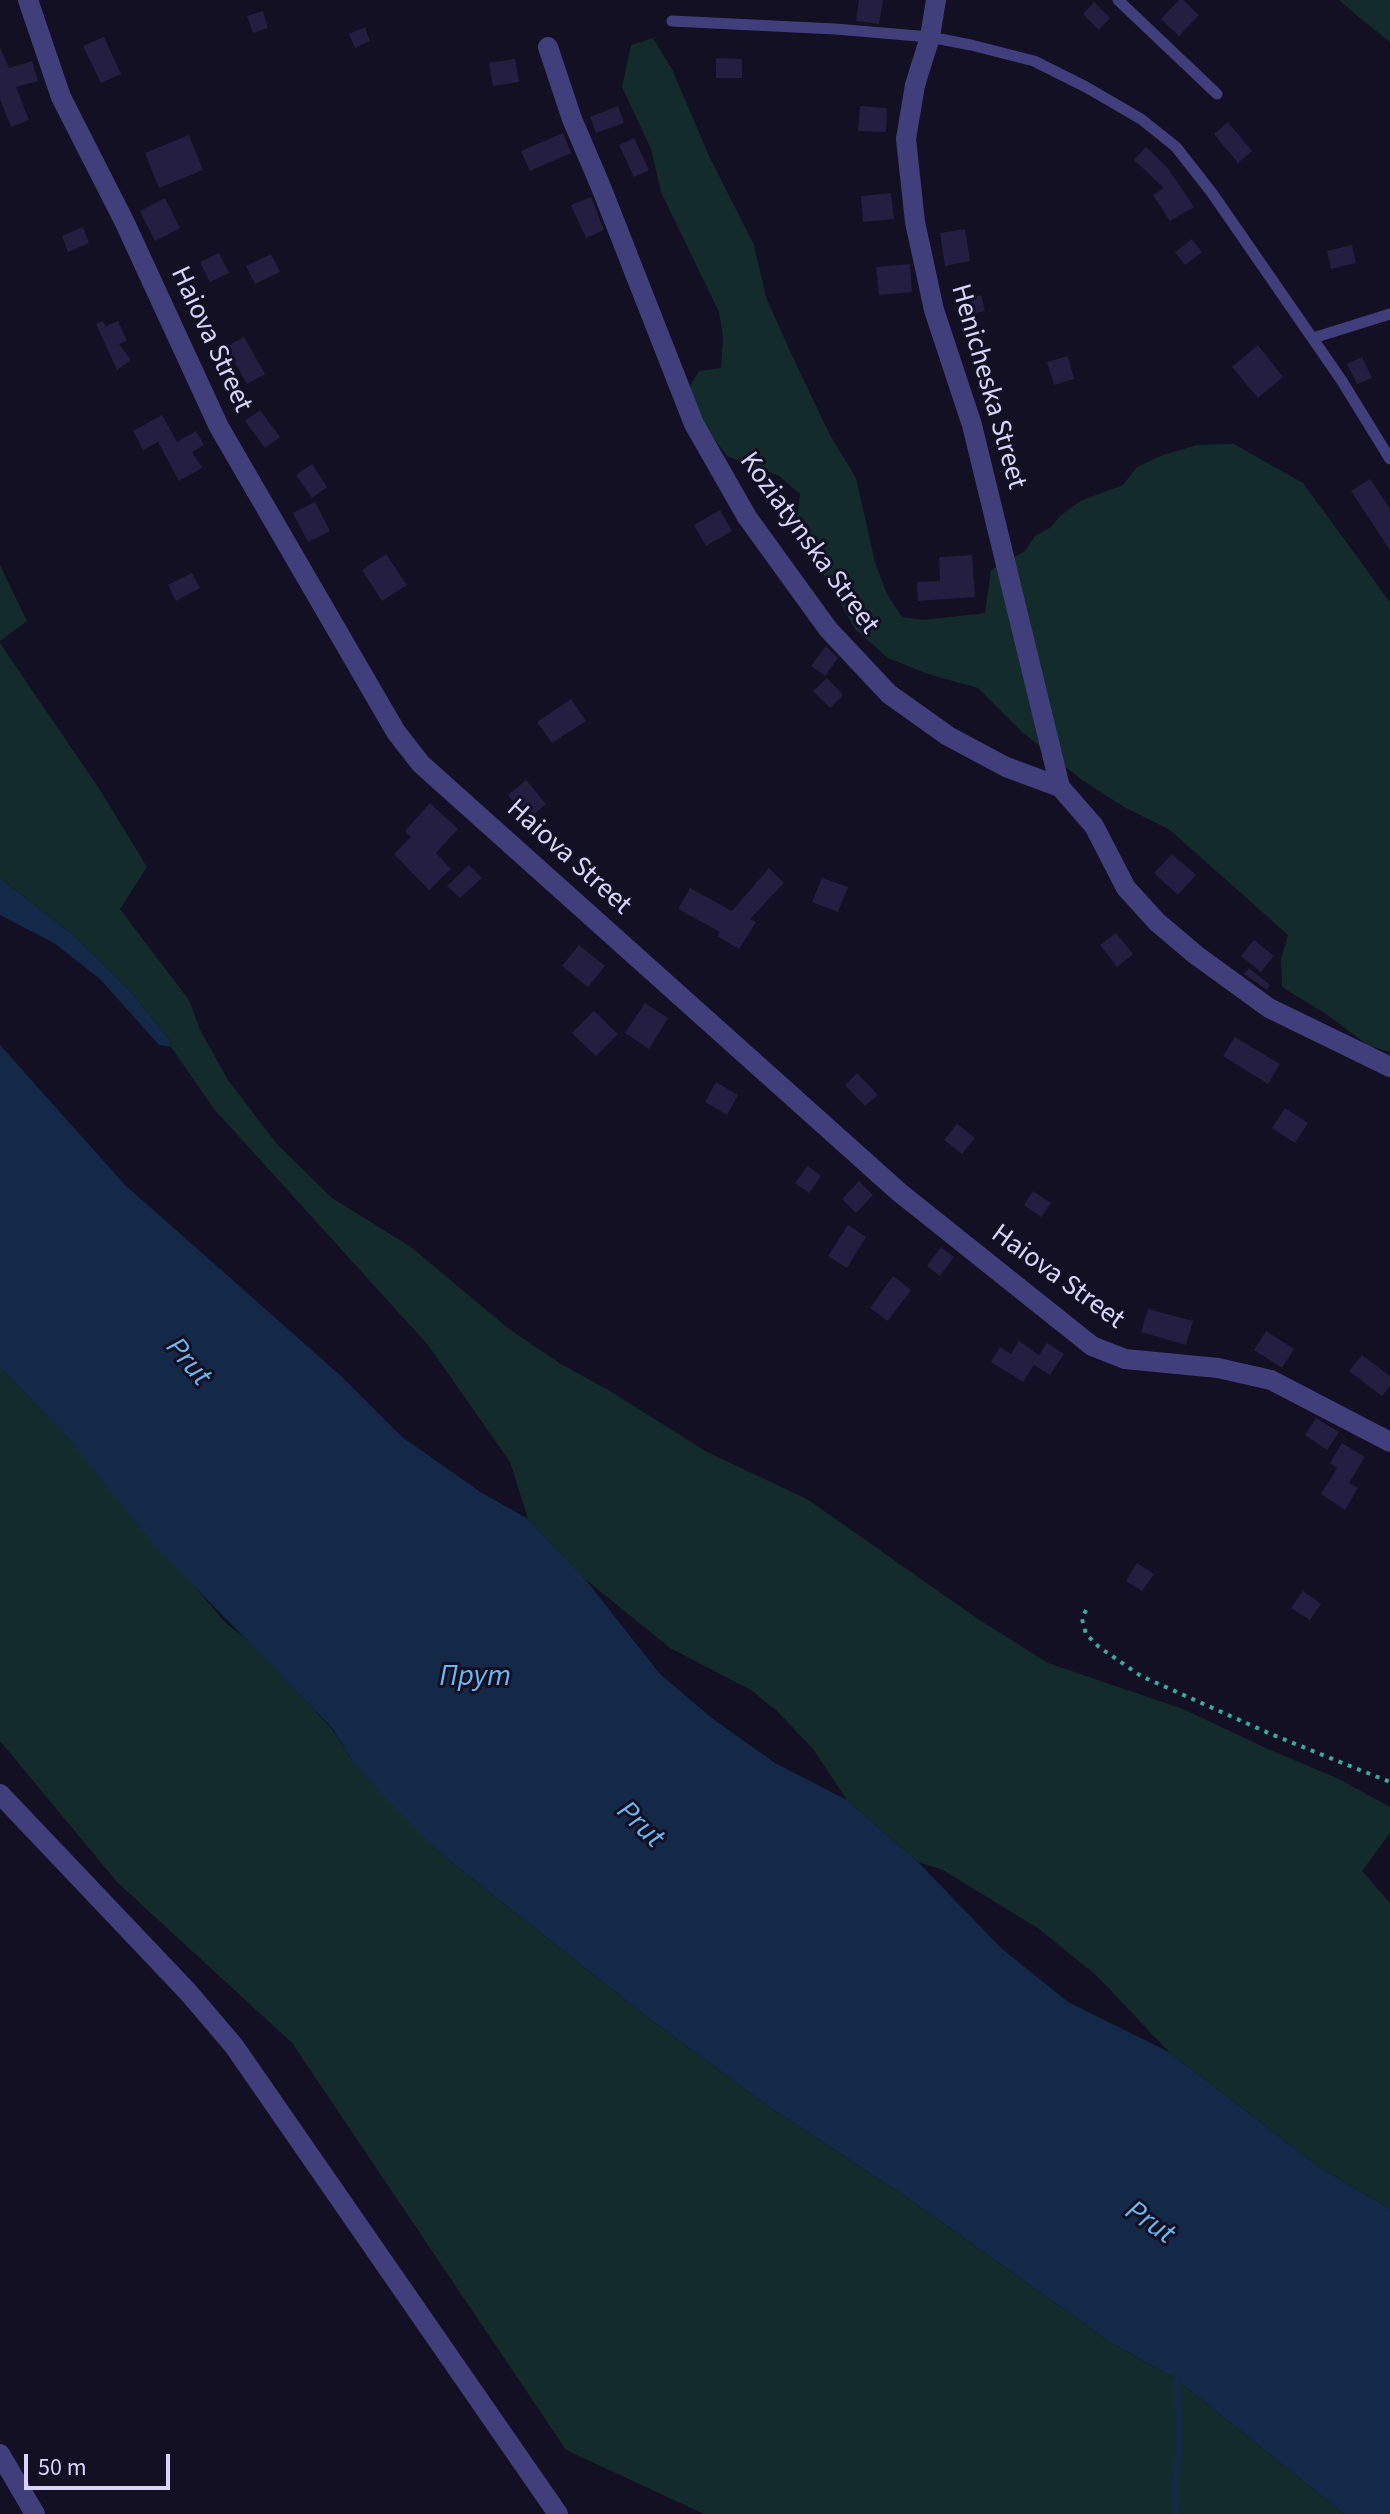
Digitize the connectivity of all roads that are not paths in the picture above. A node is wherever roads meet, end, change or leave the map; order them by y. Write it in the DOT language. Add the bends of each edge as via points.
graph roads {
  1 [pos="28,0"];
  2 [pos="936,0"];
  3 [pos="1118,0"];
  4 [pos="672,21"];
  5 [pos="930,37"];
  6 [pos="548,47"];
  7 [pos="1217,94"];
  8 [pos="1390,314"];
  9 [pos="1313,338"];
  10 [pos="1390,459"];
  11 [pos="1060,787"];
  12 [pos="1390,1067"];
  13 [pos="1390,1442"];
  14 [pos="0,1794"];
  15 [pos="0,2454"];
  16 [pos="35,2514"];
  17 [pos="558,2514"];
  1 -- 13 [label="street, Haiova Street" via="61,97 219,427 396,732 421,764 899,1192 1092,1346 1125,1359 1218,1368 1271,1380"];
  2 -- 5 [label="street, Henicheska Street"];
  3 -- 7 [label="lane"];
  4 -- 5 [label="lane"];
  5 -- 9 [label="lane" via="1034,61 1141,119 1176,147"];
  5 -- 11 [label="street, Henicheska Street" via="906,139 915,222 934,310 972,425"];
  6 -- 11 [label="street, Koziatynska Street" via="694,424 747,517 828,629 889,694 948,736 1006,767"];
  8 -- 9 [label="lane"];
  9 -- 10 [label="lane"];
  11 -- 12 [label="street, Koziatynska Street" via="1094,826 1126,888 1157,922 1269,1008"];
  14 -- 17 [label="street" via="234,2046"];
  15 -- 16 [label="street"];
}
